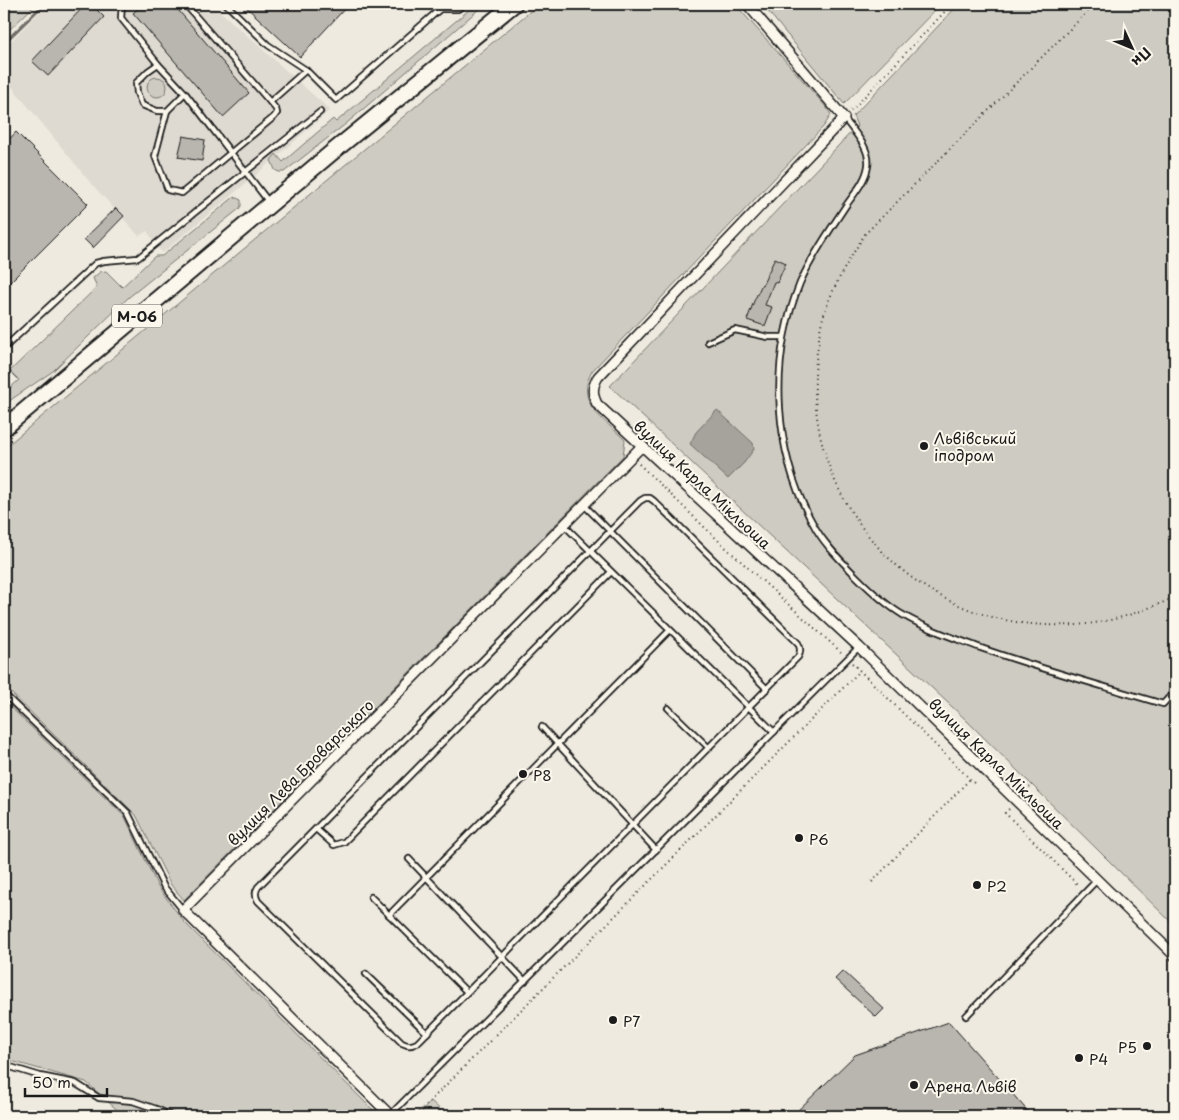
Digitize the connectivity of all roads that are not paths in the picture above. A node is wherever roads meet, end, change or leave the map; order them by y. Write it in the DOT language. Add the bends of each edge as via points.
graph roads {
  1 [pos="122,4"];
  2 [pos="185,4"];
  3 [pos="226,4"];
  4 [pos="435,4"];
  5 [pos="465,4"];
  6 [pos="514,4"];
  7 [pos="747,4"];
  8 [pos="440,9"];
  9 [pos="158,64"];
  10 [pos="306,70"];
  11 [pos="185,93"];
  12 [pos="270,102"];
  13 [pos="166,111"];
  14 [pos="320,112"];
  15 [pos="844,118"];
  16 [pos="232,154"];
  17 [pos="246,172"];
  18 [pos="270,204"];
  19 [pos="783,337"];
  20 [pos="708,342"];
  21 [pos="4,348"];
  22 [pos="4,428"];
  23 [pos="642,446"];
  24 [pos="584,505"];
  25 [pos="564,525"];
  26 [pos="610,531"];
  27 [pos="590,551"];
  28 [pos="611,572"];
  29 [pos="670,630"];
  30 [pos="859,647"];
  31 [pos="767,689"];
  32 [pos="1175,691"];
  33 [pos="4,694"];
  34 [pos="1168,698"];
  35 [pos="1175,705"];
  36 [pos="749,707"];
  37 [pos="668,708"];
  38 [pos="542,727"];
  39 [pos="774,732"];
  40 [pos="558,744"];
  41 [pos="709,748"];
  42 [pos="633,824"];
  43 [pos="316,829"];
  44 [pos="656,850"];
  45 [pos="409,859"];
  46 [pos="426,877"];
  47 [pos="1097,880"];
  48 [pos="371,897"];
  49 [pos="183,910"];
  50 [pos="389,915"];
  51 [pos="1175,956"];
  52 [pos="502,957"];
  53 [pos="366,974"];
  54 [pos="525,981"];
  55 [pos="467,992"];
  56 [pos="966,1016"];
  57 [pos="427,1033"];
  58 [pos="4,1065"];
  59 [pos="171,1116"];
  60 [pos="391,1116"];
  1 -- 9 [label="lane" via="121,18"];
  2 -- 12 [label="lane"];
  3 -- 10 [label="lane" via="268,45"];
  4 -- 8 [label="lane"];
  5 -- 8 [label="lane" via="458,10"];
  6 -- 18 [label="highway, М-06"];
  7 -- 15 [label="street"];
  8 -- 10 [label="lane" via="336,100"];
  9 -- 11 [label="lane"];
  9 -- 13 [label="lane" via="140,78 136,84 137,92 142,105"];
  10 -- 12 [label="lane"];
  11 -- 13 [label="lane"];
  11 -- 16 [label="lane"];
  12 -- 16 [label="lane" via="277,113"];
  13 -- 16 [label="lane" via="156,156 168,190 182,193"];
  14 -- 17 [label="lane"];
  15 -- 19 [label="lane" via="863,144 868,166 800,283"];
  15 -- 23 [label="street, вулиця Карла Мікльоша" via="593,385 597,404"];
  16 -- 17 [label="lane"];
  17 -- 18 [label="lane"];
  17 -- 21 [label="lane" via="138,258 96,263"];
  18 -- 22 [label="highway, М-06"];
  19 -- 20 [label="lane" via="735,330"];
  19 -- 34 [label="lane" via="779,386 788,465 817,530 871,591 902,615 947,636 1163,704"];
  23 -- 24 [label="street, вулиця Лева Броварського"];
  23 -- 30 [label="street, вулиця Карла Мікльоша"];
  24 -- 25 [label="street, вулиця Лева Броварського"];
  24 -- 26 [label="lane"];
  25 -- 27 [label="lane"];
  25 -- 49 [label="street, вулиця Лева Броварського"];
  26 -- 27 [label="lane"];
  26 -- 31 [label="lane"];
  26 -- 31 [label="lane" via="640,500 654,500 798,643 801,653"];
  27 -- 28 [label="lane"];
  27 -- 43 [label="lane"];
  28 -- 29 [label="lane"];
  28 -- 43 [label="lane" via="344,842 334,845"];
  29 -- 36 [label="lane"];
  29 -- 40 [label="lane"];
  30 -- 39 [label="lane"];
  30 -- 47 [label="street, вулиця Карла Мікльоша"];
  31 -- 36 [label="lane"];
  32 -- 34 [label="lane"];
  33 -- 49 [label="lane" via="128,814 164,887"];
  34 -- 35 [label="lane"];
  36 -- 39 [label="lane"];
  36 -- 41 [label="lane"];
  37 -- 41 [label="lane"];
  38 -- 40 [label="lane"];
  39 -- 44 [label="lane"];
  40 -- 42 [label="lane"];
  40 -- 46 [label="lane"];
  41 -- 42 [label="lane"];
  42 -- 44 [label="lane"];
  42 -- 52 [label="lane"];
  43 -- 57 [label="lane" via="258,887 258,901 402,1043 412,1046"];
  44 -- 54 [label="lane"];
  45 -- 46 [label="lane"];
  46 -- 50 [label="lane"];
  46 -- 52 [label="lane"];
  47 -- 51 [label="street, вулиця Карла Мікльоша"];
  47 -- 56 [label="lane"];
  48 -- 50 [label="lane"];
  49 -- 60 [label="street"];
  50 -- 55 [label="lane"];
  52 -- 54 [label="lane"];
  52 -- 55 [label="lane"];
  53 -- 57 [label="lane"];
  54 -- 60 [label="lane"];
  55 -- 57 [label="lane"];
  58 -- 59 [label="lane" via="75,1083 100,1098 133,1101"];
}
